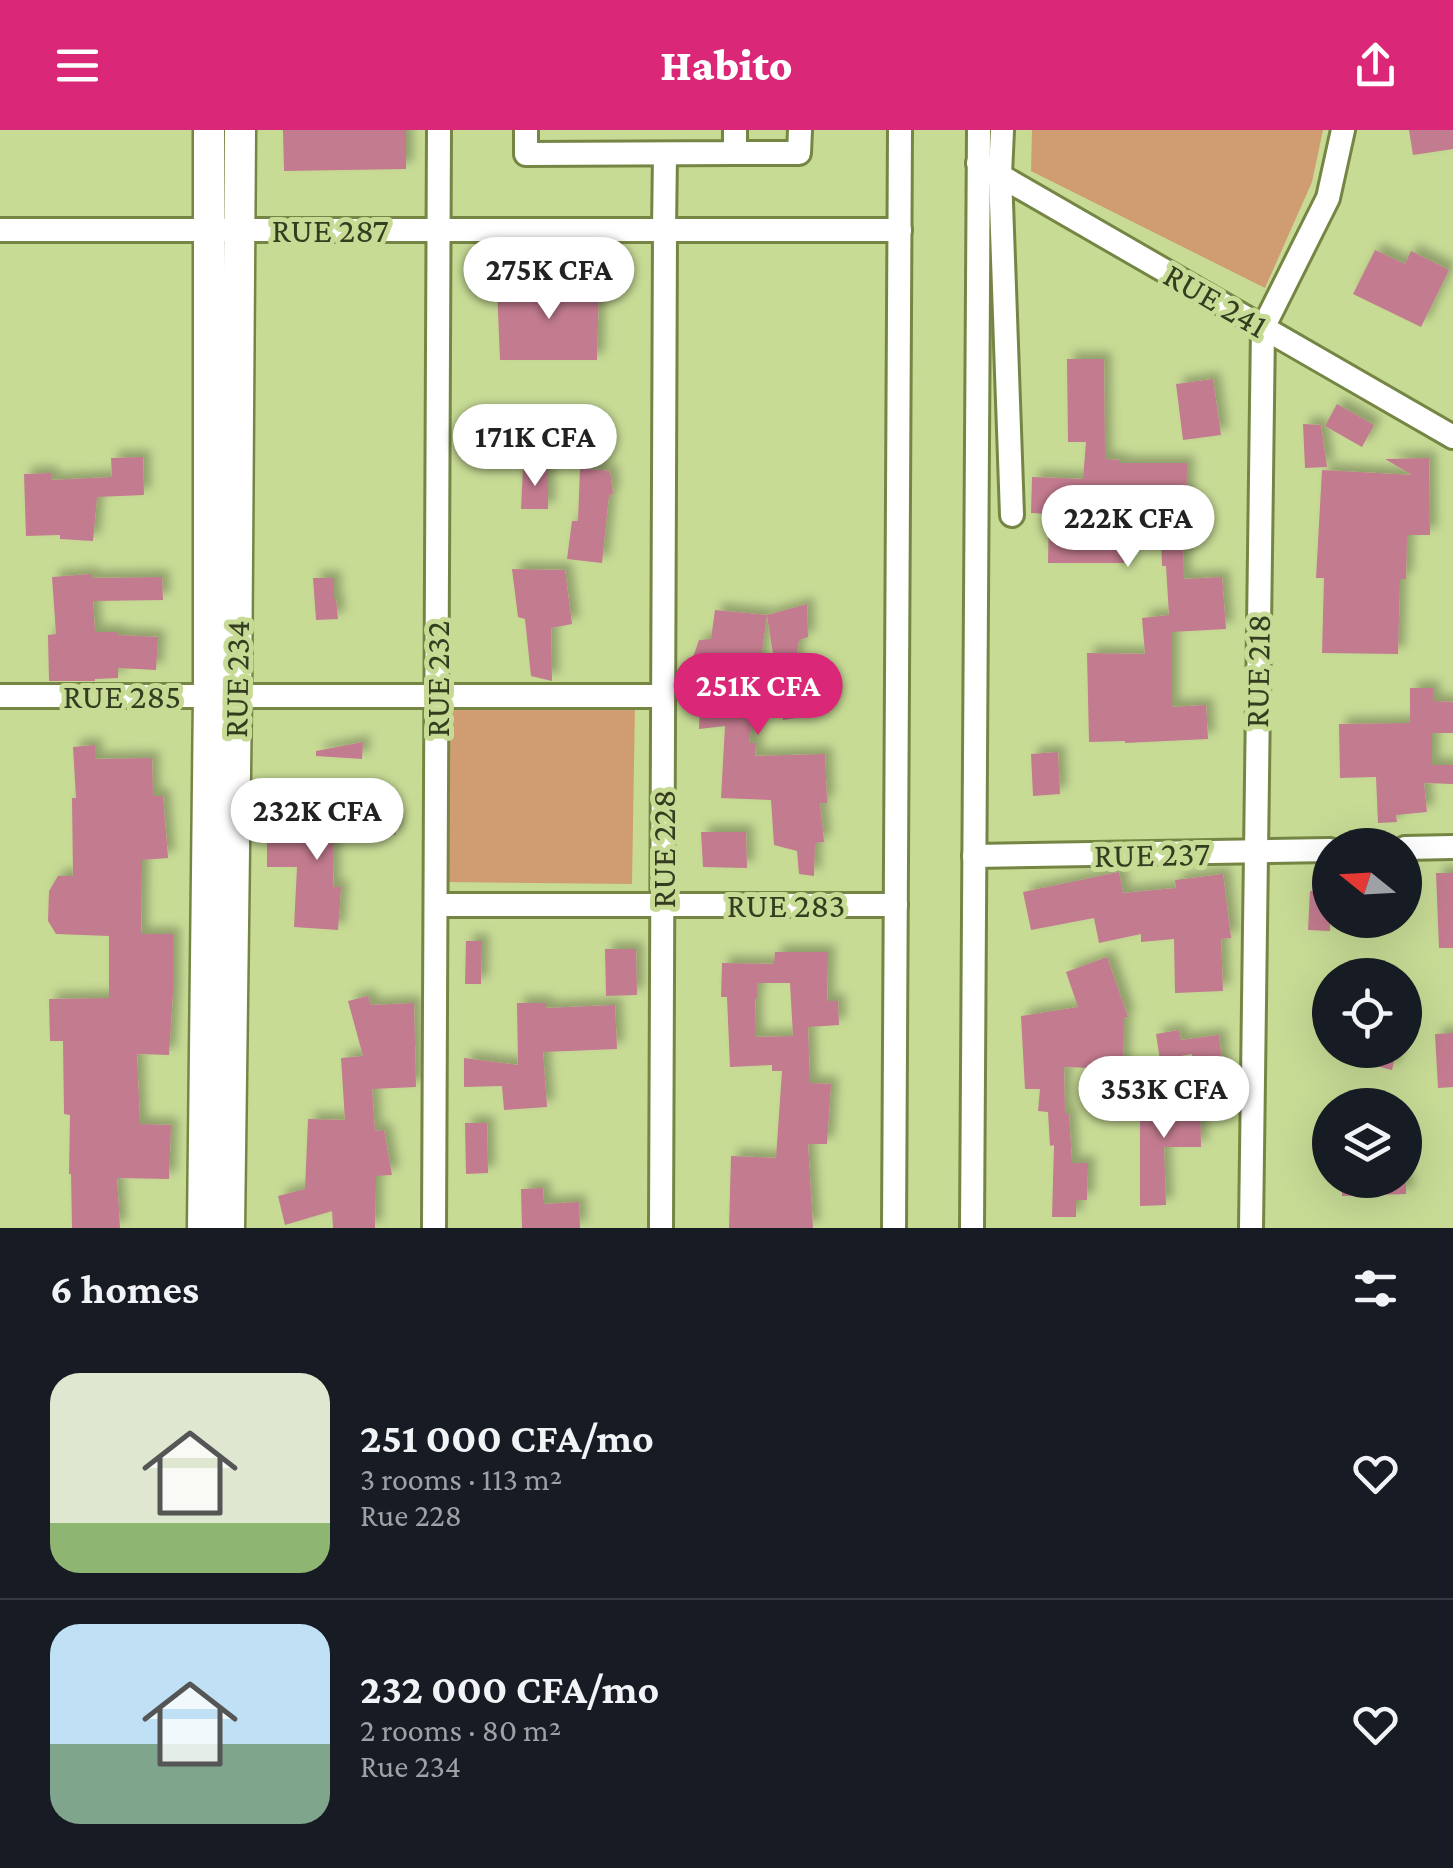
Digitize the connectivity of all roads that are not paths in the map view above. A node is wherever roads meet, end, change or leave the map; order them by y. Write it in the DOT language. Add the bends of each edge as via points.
graph roads {
  1 [pos="209,130"];
  2 [pos="240,130"];
  3 [pos="439,130"];
  4 [pos="526,130"];
  5 [pos="590,130"];
  6 [pos="800,130"];
  7 [pos="900,130"];
  8 [pos="979,130"];
  9 [pos="1002,130"];
  10 [pos="1342,130"];
  11 [pos="735,142"];
  12 [pos="590,154"];
  13 [pos="665,154"];
  14 [pos="989,168"];
  15 [pos="0,230"];
  16 [pos="224,230"];
  17 [pos="439,230"];
  18 [pos="664,230"];
  19 [pos="900,230"];
  20 [pos="1264,328"];
  21 [pos="1453,437"];
  22 [pos="1012,515"];
  23 [pos="0,696"];
  24 [pos="222,696"];
  25 [pos="437,696"];
  26 [pos="663,696"];
  27 [pos="1453,847"];
  28 [pos="1422,848"];
  29 [pos="1312,850"];
  30 [pos="1254,852"];
  31 [pos="974,856"];
  32 [pos="436,904"];
  33 [pos="662,905"];
  34 [pos="896,905"];
  35 [pos="203,1228"];
  36 [pos="229,1228"];
  37 [pos="434,1228"];
  38 [pos="661,1228"];
  39 [pos="894,1228"];
  40 [pos="972,1228"];
  41 [pos="1250,1228"];
  1 -- 16 [label="main road, RUE 234"];
  2 -- 16 [label="main road, RUE 234"];
  3 -- 17 [label="street, RUE 232"];
  4 -- 12 [label="street" via="526,154"];
  5 -- 12 [label="street"];
  6 -- 11 [label="street" via="800,152"];
  7 -- 19 [label="street"];
  8 -- 14 [label="street"];
  9 -- 14 [label="street"];
  10 -- 20 [label="street, RUE 218" via="1328,198"];
  11 -- 13 [label="street"];
  12 -- 13 [label="street"];
  13 -- 18 [label="street, RUE 228"];
  14 -- 20 [label="street, RUE 241"];
  14 -- 22 [label="street"];
  14 -- 31 [label="street"];
  15 -- 16 [label="street, RUE 287"];
  16 -- 17 [label="street, RUE 287"];
  16 -- 24 [label="main road, RUE 234"];
  17 -- 18 [label="street, RUE 287"];
  17 -- 25 [label="street, RUE 232"];
  18 -- 19 [label="street, RUE 287"];
  18 -- 26 [label="street, RUE 228"];
  19 -- 34 [label="street"];
  20 -- 21 [label="street, RUE 241"];
  20 -- 30 [label="street, RUE 218"];
  23 -- 24 [label="street, RUE 285"];
  24 -- 25 [label="street, RUE 285"];
  24 -- 35 [label="main road, RUE 234"];
  24 -- 36 [label="main road, RUE 234"];
  25 -- 26 [label="street, RUE 285"];
  25 -- 32 [label="street, RUE 232"];
  26 -- 33 [label="street, RUE 228"];
  27 -- 28 [label="street"];
  29 -- 30 [label="street, RUE 237"];
  30 -- 31 [label="street, RUE 237"];
  30 -- 41 [label="street, RUE 218"];
  31 -- 40 [label="street"];
  32 -- 33 [label="street, RUE 283"];
  32 -- 37 [label="street, RUE 232"];
  33 -- 34 [label="street, RUE 283"];
  33 -- 38 [label="street, RUE 228"];
  34 -- 39 [label="street"];
}
